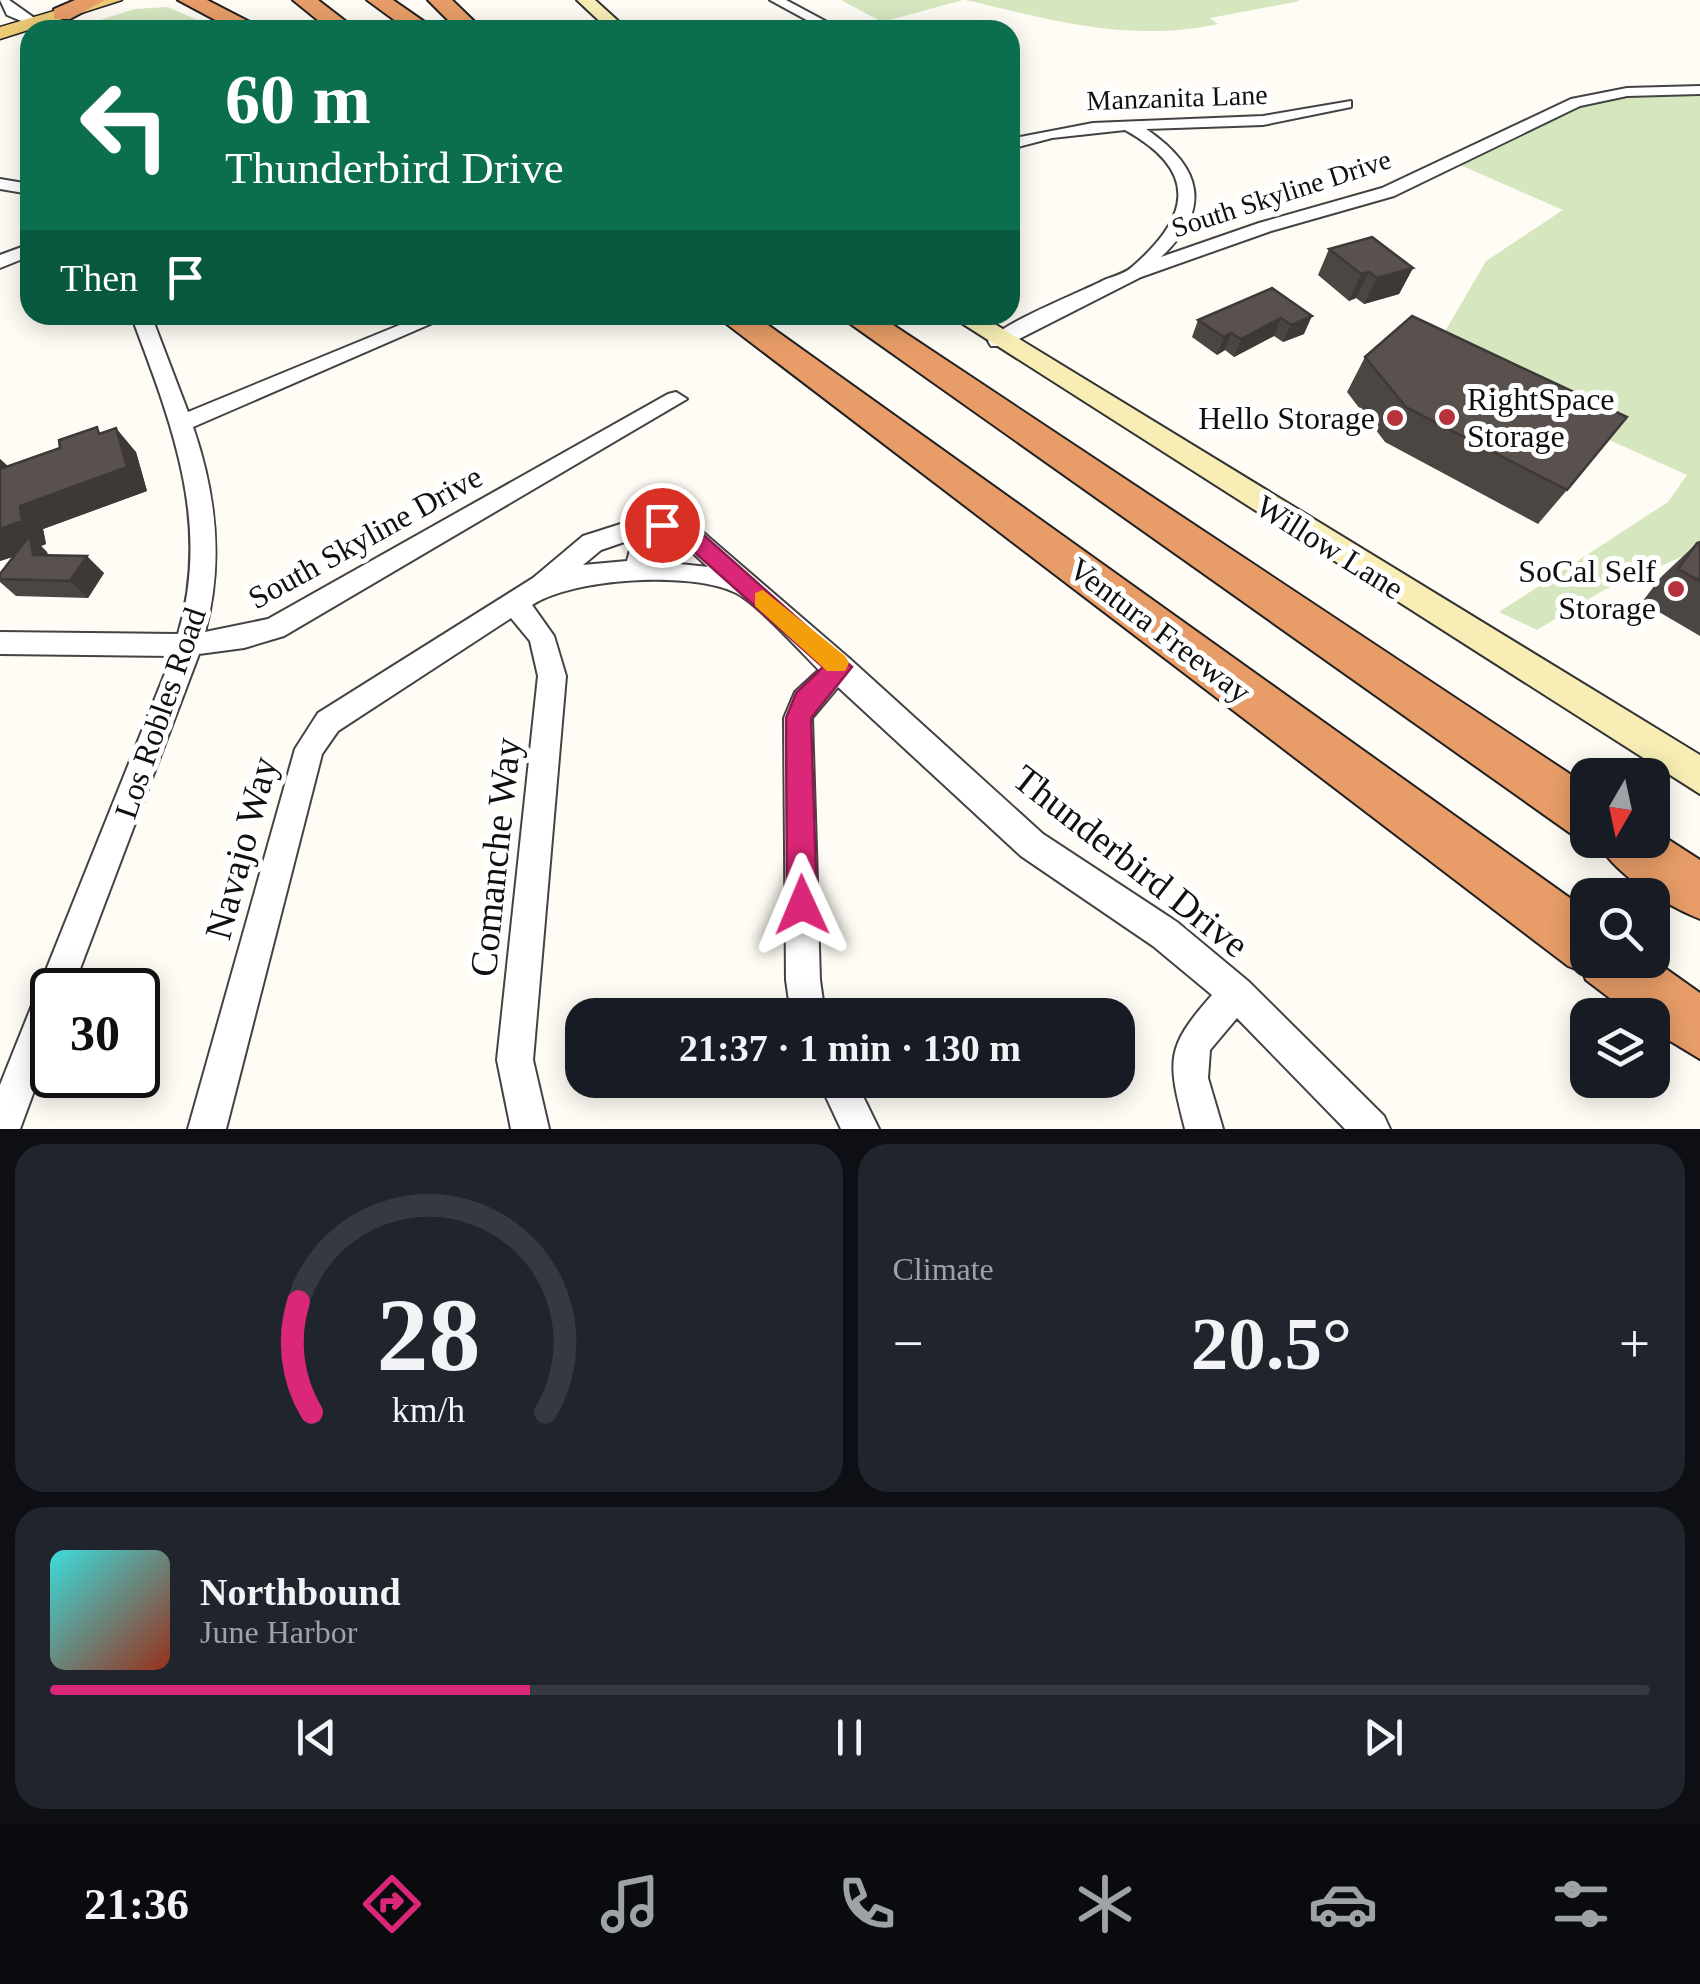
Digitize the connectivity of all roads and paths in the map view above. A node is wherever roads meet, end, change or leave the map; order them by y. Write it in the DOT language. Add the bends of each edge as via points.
graph roads {
  1 [pos="2,0"];
  2 [pos="94,0"];
  3 [pos="189,0"];
  4 [pos="304,0"];
  5 [pos="378,0"];
  6 [pos="439,0"];
  7 [pos="585,0"];
  8 [pos="776,0"];
  9 [pos="120,2"];
  10 [pos="29,20"];
  11 [pos="57,20"];
  12 [pos="65,20"];
  13 [pos="231,20"];
  14 [pos="331,20"];
  15 [pos="409,20"];
  16 [pos="460,20"];
  17 [pos="608,20"];
  18 [pos="815,20"];
  19 [pos="1700,90"];
  20 [pos="1346,104"];
  21 [pos="1125,124"];
  22 [pos="1020,138"];
  23 [pos="1134,274"];
  24 [pos="145,325"];
  25 [pos="417,325"];
  26 [pos="746,325"];
  27 [pos="870,325"];
  28 [pos="976,325"];
  29 [pos="998,341"];
  30 [pos="676,399"];
  31 [pos="182,422"];
  32 [pos="650,524"];
  33 [pos="637,573"];
  34 [pos="746,584"];
  35 [pos="542,586"];
  36 [pos="514,604"];
  37 [pos="192,642"];
  38 [pos="0,644"];
  39 [pos="840,667"];
  40 [pos="1700,776"];
  41 [pos="1570,804"];
  42 [pos="1649,858"];
  43 [pos="1700,892"];
  44 [pos="1570,933"];
  45 [pos="65,968"];
  46 [pos="1631,978"];
  47 [pos="1236,993"];
  48 [pos="806,998"];
  49 [pos="1700,1029"];
  50 [pos="30,1053"];
  51 [pos="845,1098"];
  52 [pos="0,1129"];
  53 [pos="207,1129"];
  54 [pos="530,1129"];
  55 [pos="860,1129"];
  56 [pos="1204,1129"];
  57 [pos="1371,1129"];
  1 -- 10 [label="street"];
  2 -- 11 [label="highway"];
  3 -- 13 [label="highway"];
  4 -- 14 [label="highway"];
  5 -- 15 [label="highway"];
  6 -- 16 [label="highway"];
  7 -- 17 [label="street"];
  8 -- 18 [label="street"];
  9 -- 12 [label="main road"];
  19 -- 23 [label="street, South Skyline Drive" via="1627,92 1576,102 1362,202 1265,227"];
  20 -- 21 [label="street, Manzanita Lane" via="1265,122"];
  21 -- 22 [label="street, Manzanita Lane"];
  21 -- 23 [label="street" via="1172,159 1187,200 1180,226"];
  23 -- 29 [label="street, South Skyline Drive"];
  24 -- 31 [label="street, Los Robles Road"];
  25 -- 31 [label="street"];
  26 -- 44 [label="highway, Ventura Freeway"];
  27 -- 41 [label="highway"];
  28 -- 29 [label="street, Willow Lane"];
  29 -- 40 [label="street, Willow Lane"];
  30 -- 37 [label="street, South Skyline Drive" via="275,628"];
  31 -- 37 [label="street, Los Robles Road" via="207,523 207,564"];
  32 -- 33 [label="street"];
  32 -- 34 [label="street, Thunderbird Drive" via="690,535"];
  32 -- 35 [label="street, Navajo Way" via="592,542"];
  33 -- 34 [label="street, Thunderbird Drive" via="698,574"];
  33 -- 35 [label="street, Navajo Way"];
  34 -- 39 [label="street, Thunderbird Drive"];
  35 -- 36 [label="street, Navajo Way"];
  36 -- 53 [label="street, Navajo Way" via="356,700 309,749"];
  36 -- 54 [label="street, Comanche Way" via="542,638 552,676 515,1060"];
  37 -- 38 [label="street, South Skyline Drive"];
  37 -- 45 [label="street, Los Robles Road"];
  39 -- 47 [label="street, Thunderbird Drive" via="1032,845 1165,934"];
  39 -- 48 [label="street" via="805,701 798,718"];
  42 -- 43 [label="highway"];
  46 -- 49 [label="highway"];
  47 -- 56 [label="street" via="1193,1043 1190,1078"];
  47 -- 57 [label="street, Thunderbird Drive"];
  50 -- 52 [label="street"];
  51 -- 55 [label="street"];
}
